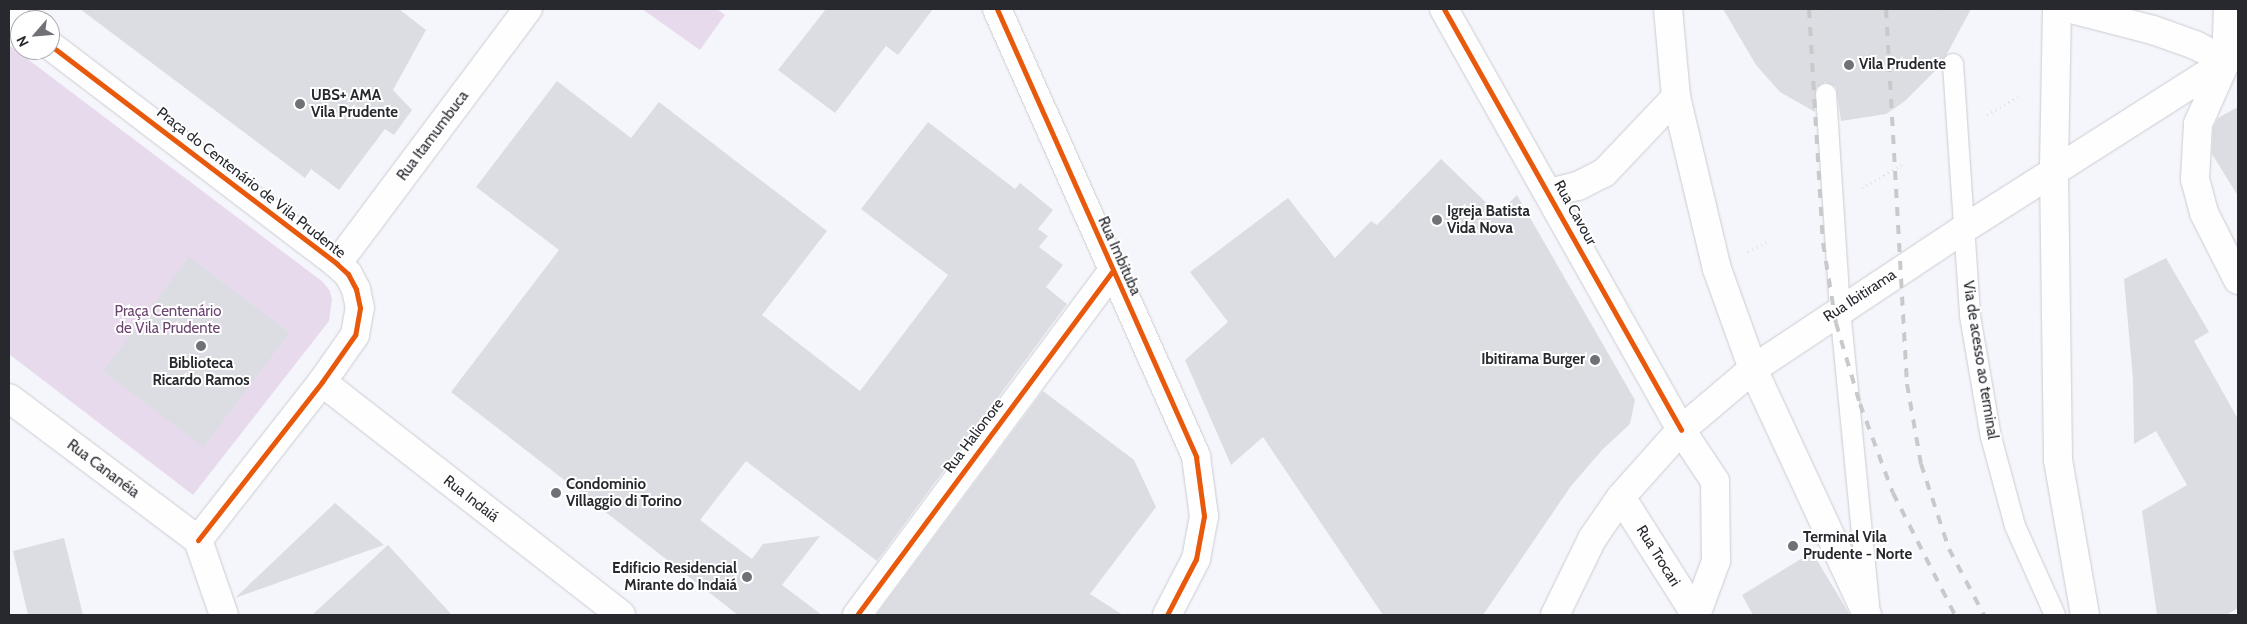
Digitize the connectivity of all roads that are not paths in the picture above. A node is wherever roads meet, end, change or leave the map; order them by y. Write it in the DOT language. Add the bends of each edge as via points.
graph roads {
  1 [pos="528,9"];
  2 [pos="997,9"];
  3 [pos="1444,9"];
  4 [pos="1668,9"];
  5 [pos="2056,9"];
  6 [pos="2071,9"];
  7 [pos="2228,9"];
  8 [pos="60,53"];
  9 [pos="2232,58"];
  10 [pos="1953,64"];
  11 [pos="1826,94"];
  12 [pos="1676,98"];
  13 [pos="2054,172"];
  14 [pos="1550,193"];
  15 [pos="1962,230"];
  16 [pos="337,264"];
  17 [pos="1112,272"];
  18 [pos="2238,280"];
  19 [pos="1840,309"];
  20 [pos="1753,369"];
  21 [pos="322,382"];
  22 [pos="9,398"];
  23 [pos="1681,430"];
  24 [pos="1621,497"];
  25 [pos="198,540"];
  26 [pos="617,614"];
  27 [pos="224,615"];
  28 [pos="856,615"];
  29 [pos="1167,615"];
  30 [pos="1555,615"];
  31 [pos="1696,615"];
  32 [pos="1868,615"];
  33 [pos="2055,615"];
  34 [pos="2085,615"];
  1 -- 16 [label="main road, Rua Itamumbuca"];
  2 -- 17 [label="main road, Rua Imbituba"];
  3 -- 14 [label="main road, Rua Cavour"];
  4 -- 12 [label="main road"];
  5 -- 13 [label="main road"];
  6 -- 9 [label="main road" via="2153,30"];
  7 -- 9 [label="main road"];
  8 -- 16 [label="main road, Praça do Centenário de Vila Prudente"];
  9 -- 13 [label="main road, Rua Ibitirama"];
  9 -- 18 [label="main road" via="2198,124 2196,179 2204,213"];
  10 -- 15 [label="lane, Via de acesso ao terminal"];
  11 -- 19 [label="lane"];
  12 -- 14 [label="main road" via="1604,173 1578,186"];
  12 -- 20 [label="main road" via="1717,269"];
  13 -- 15 [label="main road, Rua Ibitirama"];
  13 -- 34 [label="main road" via="2058,460"];
  14 -- 23 [label="main road, Rua Cavour"];
  15 -- 19 [label="main road, Rua Ibitirama"];
  15 -- 33 [label="lane, Via de acesso ao terminal" via="1970,316 1991,437 2015,526"];
  16 -- 21 [label="main road, Praça do Centenário de Vila Prudente" via="356,289 360,308 354,335"];
  17 -- 28 [label="main road, Rua Halionore"];
  17 -- 29 [label="main road, Rua Imbituba" via="1196,457 1204,516 1196,559"];
  19 -- 20 [label="main road, Rua Ibitirama"];
  19 -- 32 [label="lane"];
  20 -- 23 [label="main road, Rua Ibitirama"];
  20 -- 32 [label="main road"];
  21 -- 25 [label="main road, Praça do Centenário de Vila Prudente"];
  21 -- 26 [label="main road, Rua Indaiá"];
  22 -- 25 [label="main road, Rua Cananéia"];
  23 -- 24 [label="main road, Rua Ibitirama"];
  23 -- 31 [label="main road, Rua Cavour" via="1715,481 1716,490 1716,561"];
  24 -- 30 [label="main road, Rua Ibitirama" via="1592,539"];
  24 -- 31 [label="main road, Rua Trocari"];
  25 -- 27 [label="main road"];
}
